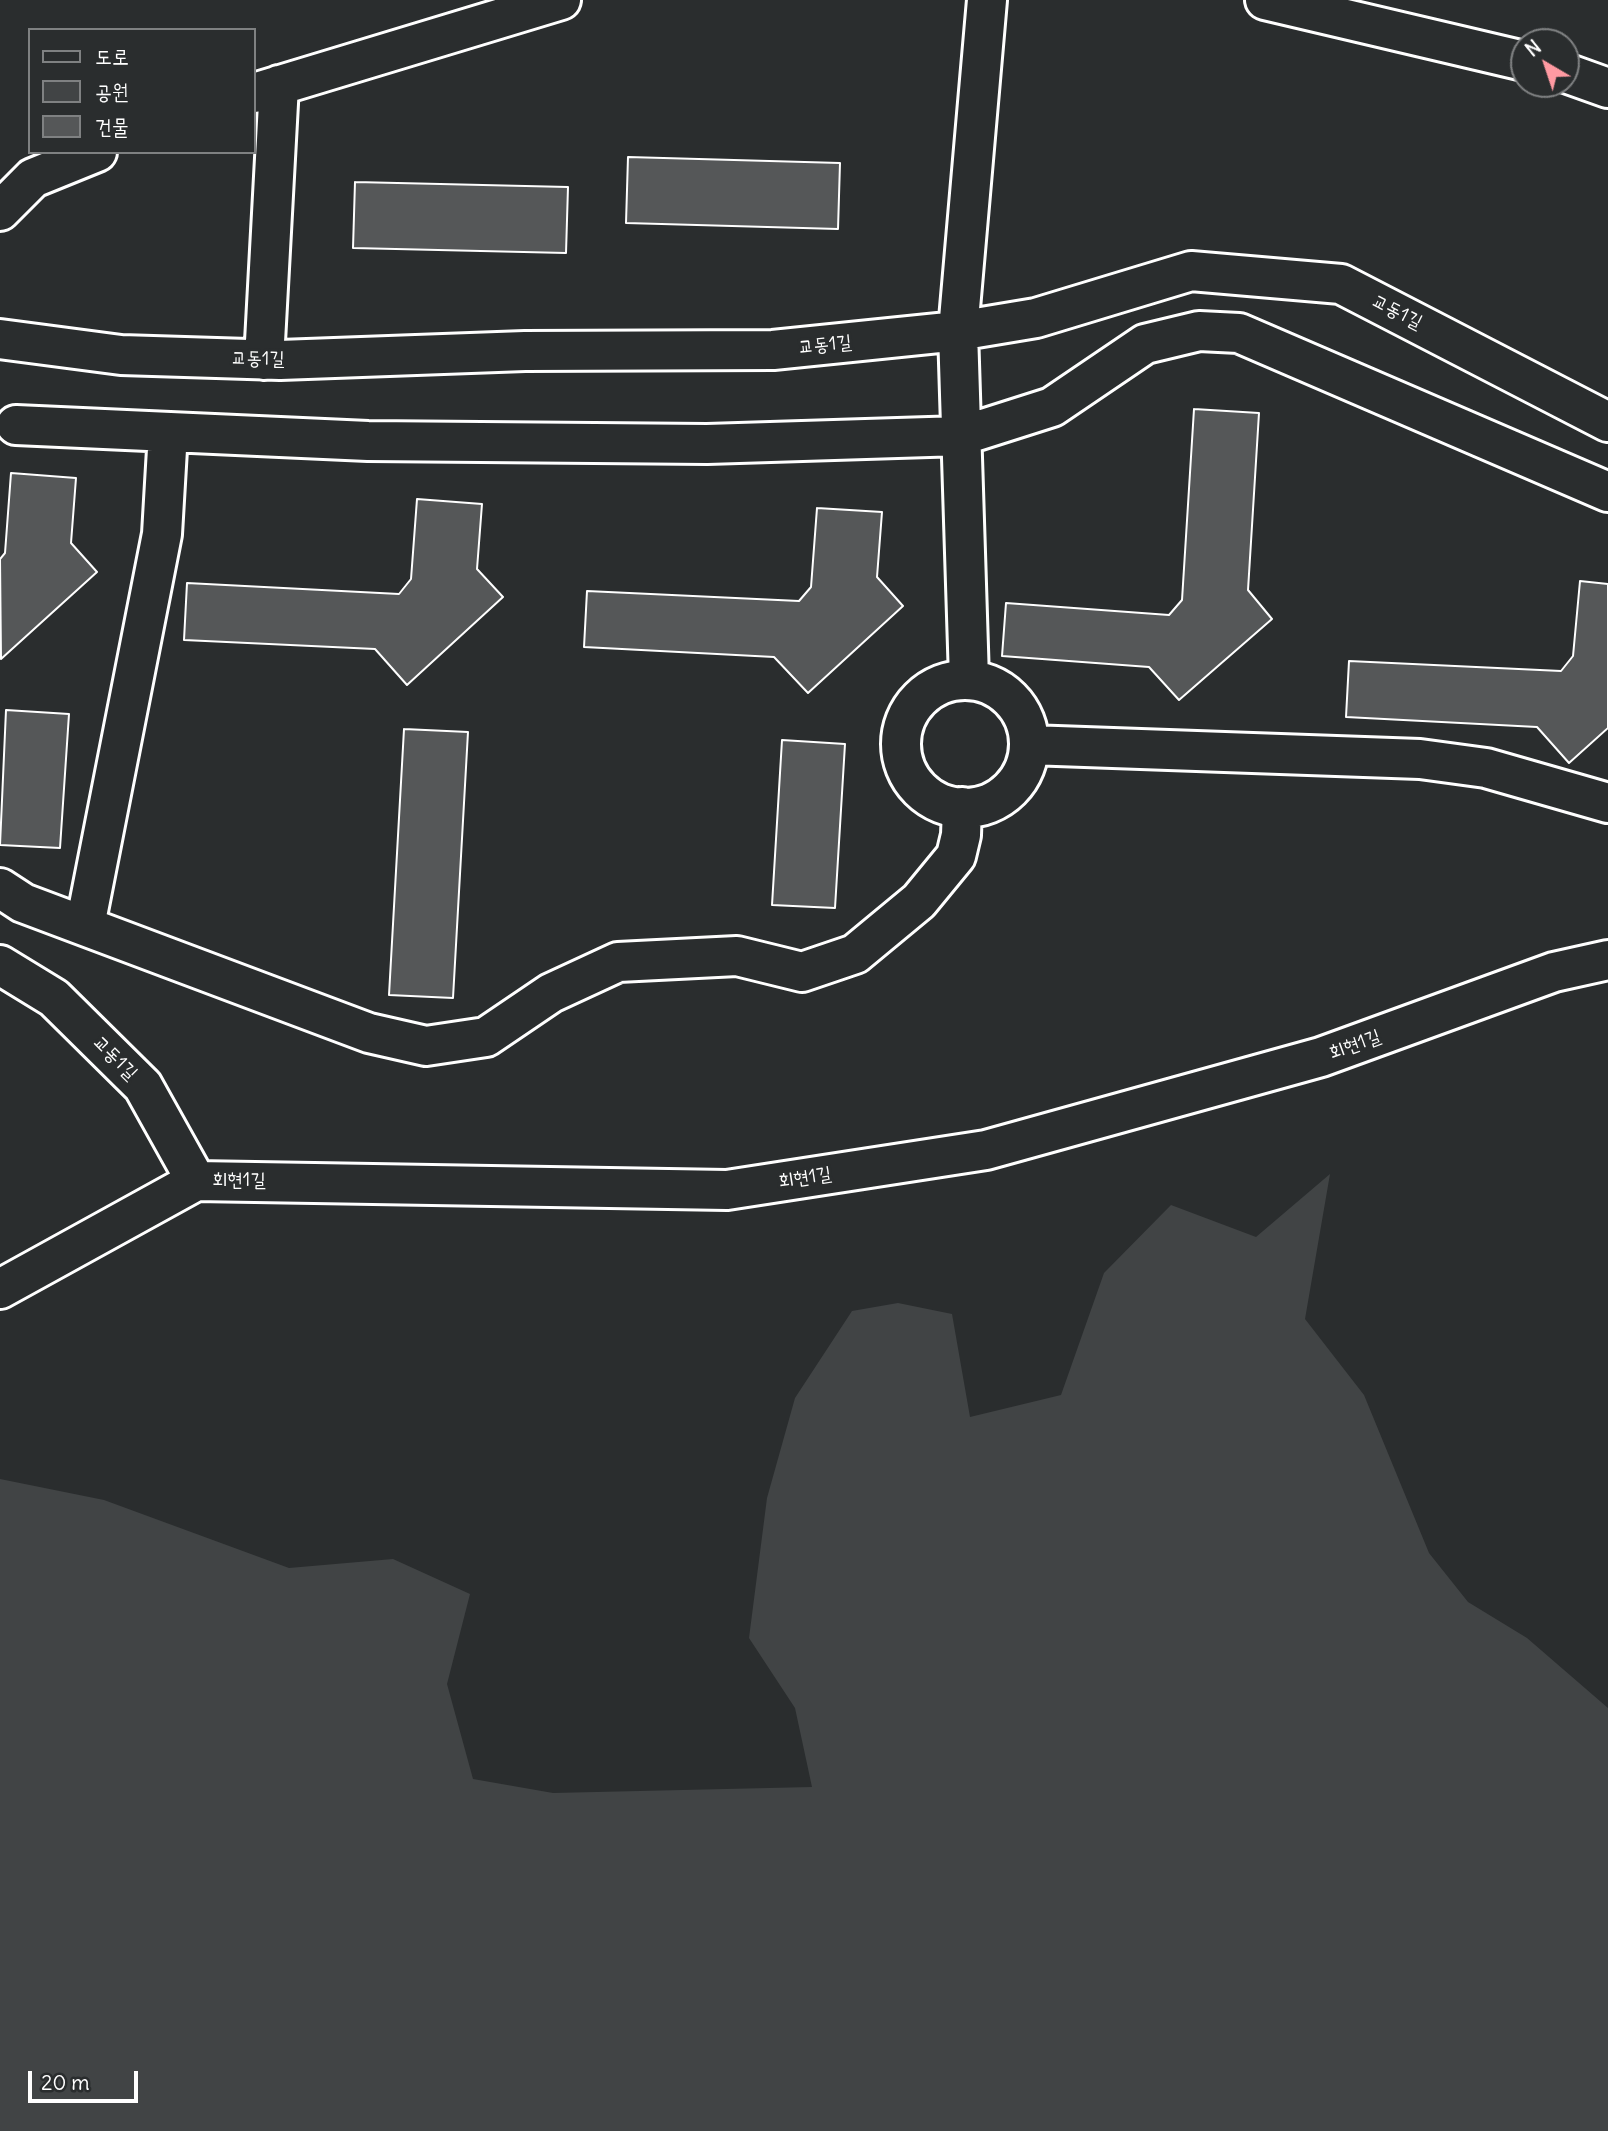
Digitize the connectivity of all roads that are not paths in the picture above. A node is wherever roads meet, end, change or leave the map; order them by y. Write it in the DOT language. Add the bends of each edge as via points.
graph roads {
  1 [pos="561,0"];
  2 [pos="987,0"];
  3 [pos="1265,0"];
  4 [pos="1510,58"];
  5 [pos="1580,79"];
  6 [pos="1608,88"];
  7 [pos="267,89"];
  8 [pos="92,154"];
  9 [pos="0,211"];
  10 [pos="958,331"];
  11 [pos="0,339"];
  12 [pos="264,360"];
  13 [pos="1608,422"];
  14 [pos="16,425"];
  15 [pos="167,432"];
  16 [pos="961,436"];
  17 [pos="1608,492"];
  18 [pos="969,680"];
  19 [pos="1029,745"];
  20 [pos="1608,803"];
  21 [pos="962,807"];
  22 [pos="0,888"];
  23 [pos="85,926"];
  24 [pos="1608,960"];
  25 [pos="0,965"];
  26 [pos="196,1181"];
  27 [pos="0,1289"];
  1 -- 7 [label="street"];
  2 -- 10 [label="street"];
  3 -- 4 [label="street"];
  5 -- 6 [label="street"];
  7 -- 12 [label="street"];
  8 -- 9 [label="street" via="33,178"];
  10 -- 12 [label="street, 교동1길" via="773,350 525,351"];
  10 -- 13 [label="street, 교동1길" via="1036,318 1191,271 1340,284"];
  10 -- 16 [label="street"];
  11 -- 12 [label="street, 교동1길" via="121,355"];
  14 -- 15 [label="street"];
  15 -- 16 [label="street" via="368,441 694,444"];
  15 -- 23 [label="street" via="162,534"];
  16 -- 17 [label="street" via="1052,407 1145,344 1199,331 1239,333"];
  16 -- 18 [label="street"];
  18 -- 19 [label="street" via="991,685 1009,696 1022,714"];
  18 -- 21 [label="street" via="947,682 928,692 912,708 901,748 917,786 932,799"];
  19 -- 20 [label="street" via="1420,759 1486,768"];
  19 -- 21 [label="street" via="1021,776 1007,792 990,802"];
  21 -- 23 [label="street" via="956,856 919,901 855,954 802,972 737,956 618,962 551,993 486,1037 426,1046 369,1033"];
  22 -- 23 [label="street" via="23,903"];
  24 -- 26 [label="street, 회현1길" via="1554,972 1321,1057 986,1150 727,1190"];
  25 -- 26 [label="street, 교동1길" via="54,998 143,1086"];
  26 -- 27 [label="street, 회현1길"];
}
